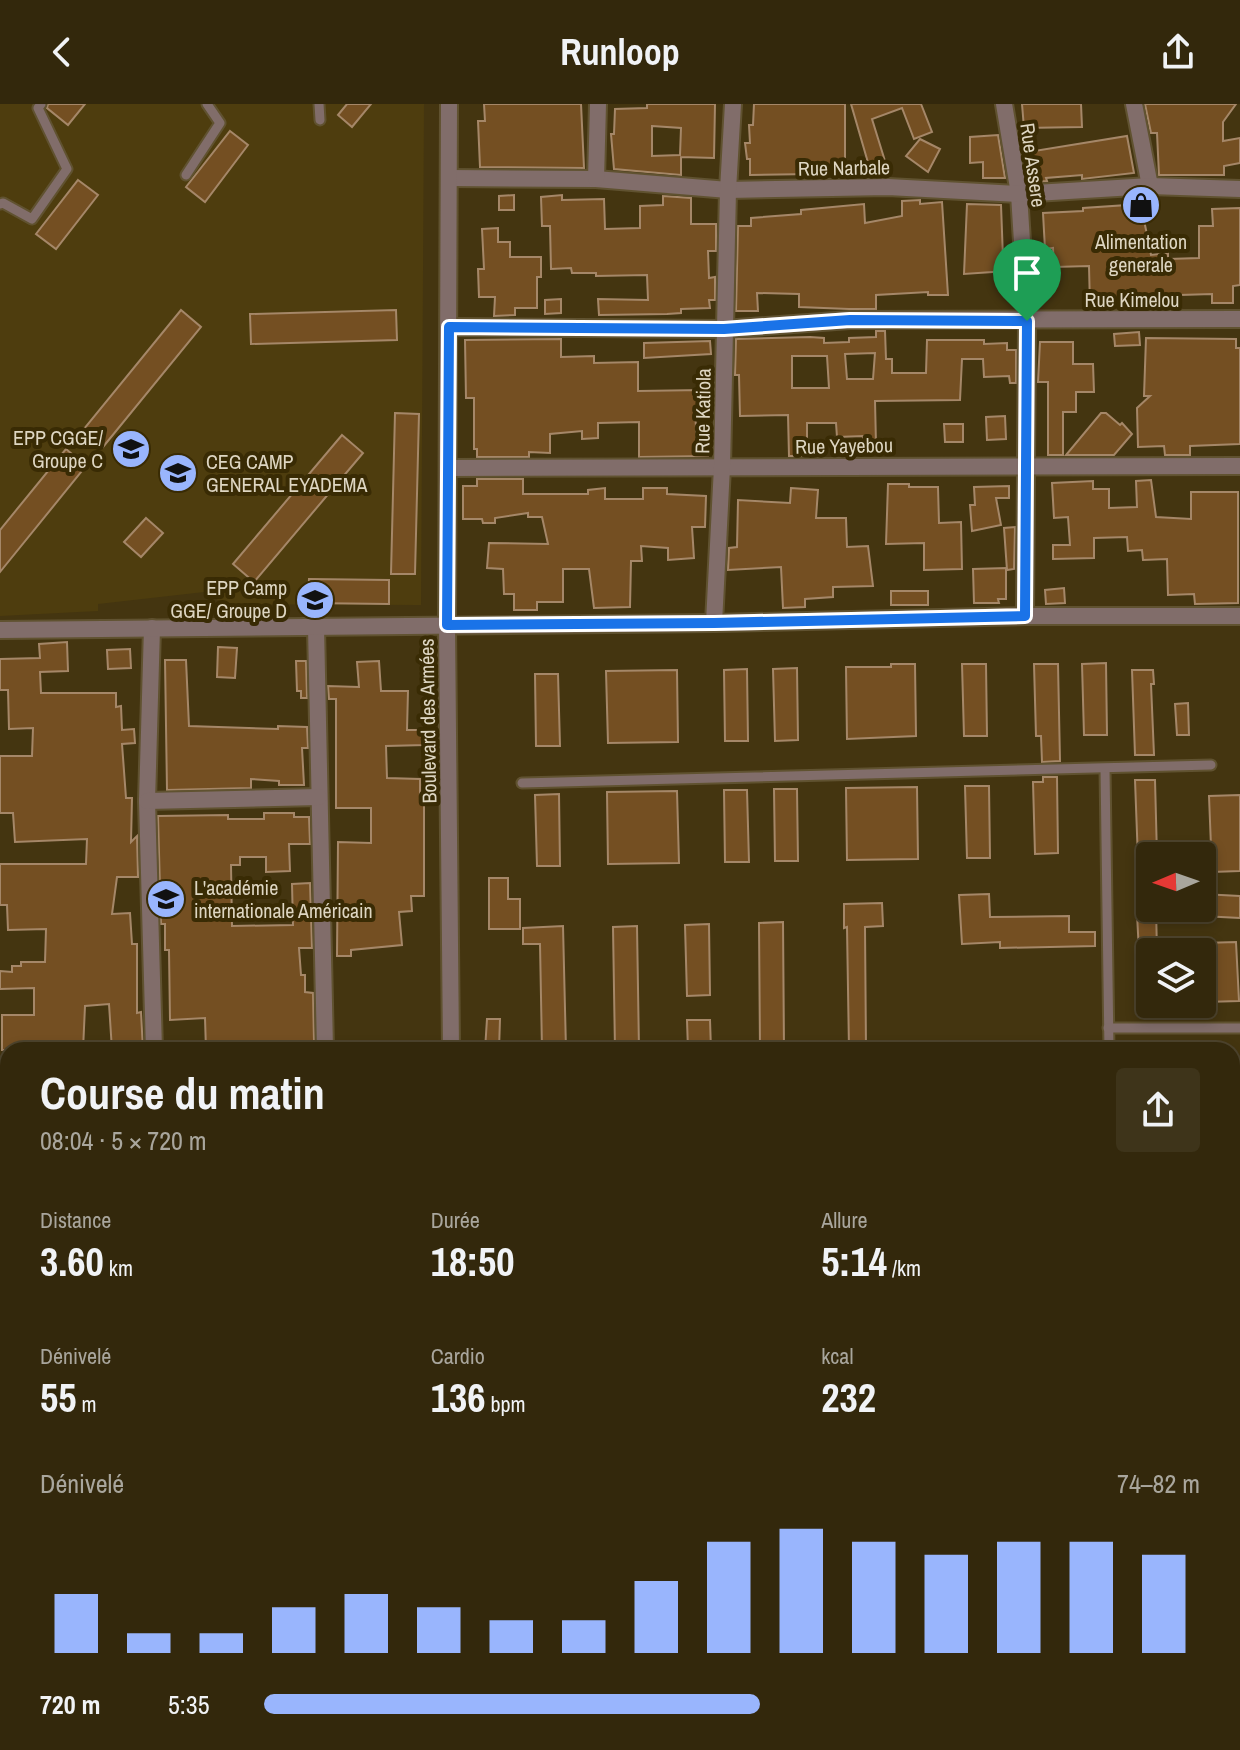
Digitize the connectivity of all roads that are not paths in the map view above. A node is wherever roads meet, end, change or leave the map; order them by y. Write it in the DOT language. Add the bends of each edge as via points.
graph roads {
  1 [pos="41,104"];
  2 [pos="207,104"];
  3 [pos="319,104"];
  4 [pos="449,104"];
  5 [pos="598,104"];
  6 [pos="733,104"];
  7 [pos="1004,104"];
  8 [pos="1134,104"];
  9 [pos="320,120"];
  10 [pos="186,175"];
  11 [pos="449,178"];
  12 [pos="596,179"];
  13 [pos="1150,186"];
  14 [pos="1240,189"];
  15 [pos="728,190"];
  16 [pos="1019,194"];
  17 [pos="0,204"];
  18 [pos="1240,319"];
  19 [pos="1027,321"];
  20 [pos="449,327"];
  21 [pos="724,329"];
  22 [pos="1026,464"];
  23 [pos="1240,466"];
  24 [pos="722,467"];
  25 [pos="448,468"];
  26 [pos="1025,616"];
  27 [pos="1240,616"];
  28 [pos="714,623"];
  29 [pos="447,625"];
  30 [pos="316,627"];
  31 [pos="152,628"];
  32 [pos="0,630"];
  33 [pos="1211,765"];
  34 [pos="1105,769"];
  35 [pos="522,783"];
  36 [pos="319,797"];
  37 [pos="147,801"];
  38 [pos="1108,1028"];
  39 [pos="1240,1028"];
  40 [pos="154,1042"];
  41 [pos="325,1042"];
  42 [pos="451,1042"];
  43 [pos="1109,1042"];
  1 -- 17 [label="lane" via="38,108 67,169 32,219"];
  2 -- 10 [label="lane" via="220,123"];
  3 -- 9 [label="lane"];
  4 -- 11 [label="street, Boulevard des Armées"];
  5 -- 12 [label="street"];
  6 -- 15 [label="street, Rue Katiola"];
  7 -- 16 [label="street, Rue Assere"];
  8 -- 13 [label="street"];
  11 -- 12 [label="street, Rue Narbale"];
  11 -- 20 [label="street, Boulevard des Armées"];
  12 -- 15 [label="street, Rue Narbale"];
  13 -- 14 [label="street, Rue Narbale"];
  13 -- 16 [label="street, Rue Narbale"];
  15 -- 16 [label="street, Rue Narbale" via="888,187"];
  15 -- 21 [label="street, Rue Katiola"];
  16 -- 19 [label="street, Rue Assere"];
  18 -- 19 [label="street, Rue Kimelou"];
  19 -- 21 [label="street, Rue Kimelou" via="850,320"];
  19 -- 22 [label="street, Rue Assere"];
  20 -- 21 [label="street, Rue Kimelou"];
  20 -- 25 [label="street, Boulevard des Armées"];
  21 -- 24 [label="street, Rue Katiola"];
  22 -- 23 [label="street, Rue Yayebou"];
  22 -- 24 [label="street, Rue Yayebou"];
  22 -- 26 [label="street, Rue Assere"];
  24 -- 25 [label="street, Rue Yayebou"];
  24 -- 28 [label="street, Rue Katiola"];
  25 -- 29 [label="street, Boulevard des Armées"];
  26 -- 27 [label="street"];
  26 -- 28 [label="street"];
  28 -- 29 [label="street"];
  29 -- 30 [label="street"];
  29 -- 42 [label="street, Boulevard des Armées"];
  30 -- 31 [label="street"];
  30 -- 36 [label="street"];
  31 -- 32 [label="street"];
  31 -- 37 [label="street"];
  33 -- 34 [label="lane"];
  34 -- 35 [label="lane"];
  34 -- 38 [label="lane"];
  36 -- 37 [label="street"];
  36 -- 41 [label="street"];
  37 -- 40 [label="street"];
  38 -- 39 [label="lane"];
  38 -- 43 [label="lane"];
}
